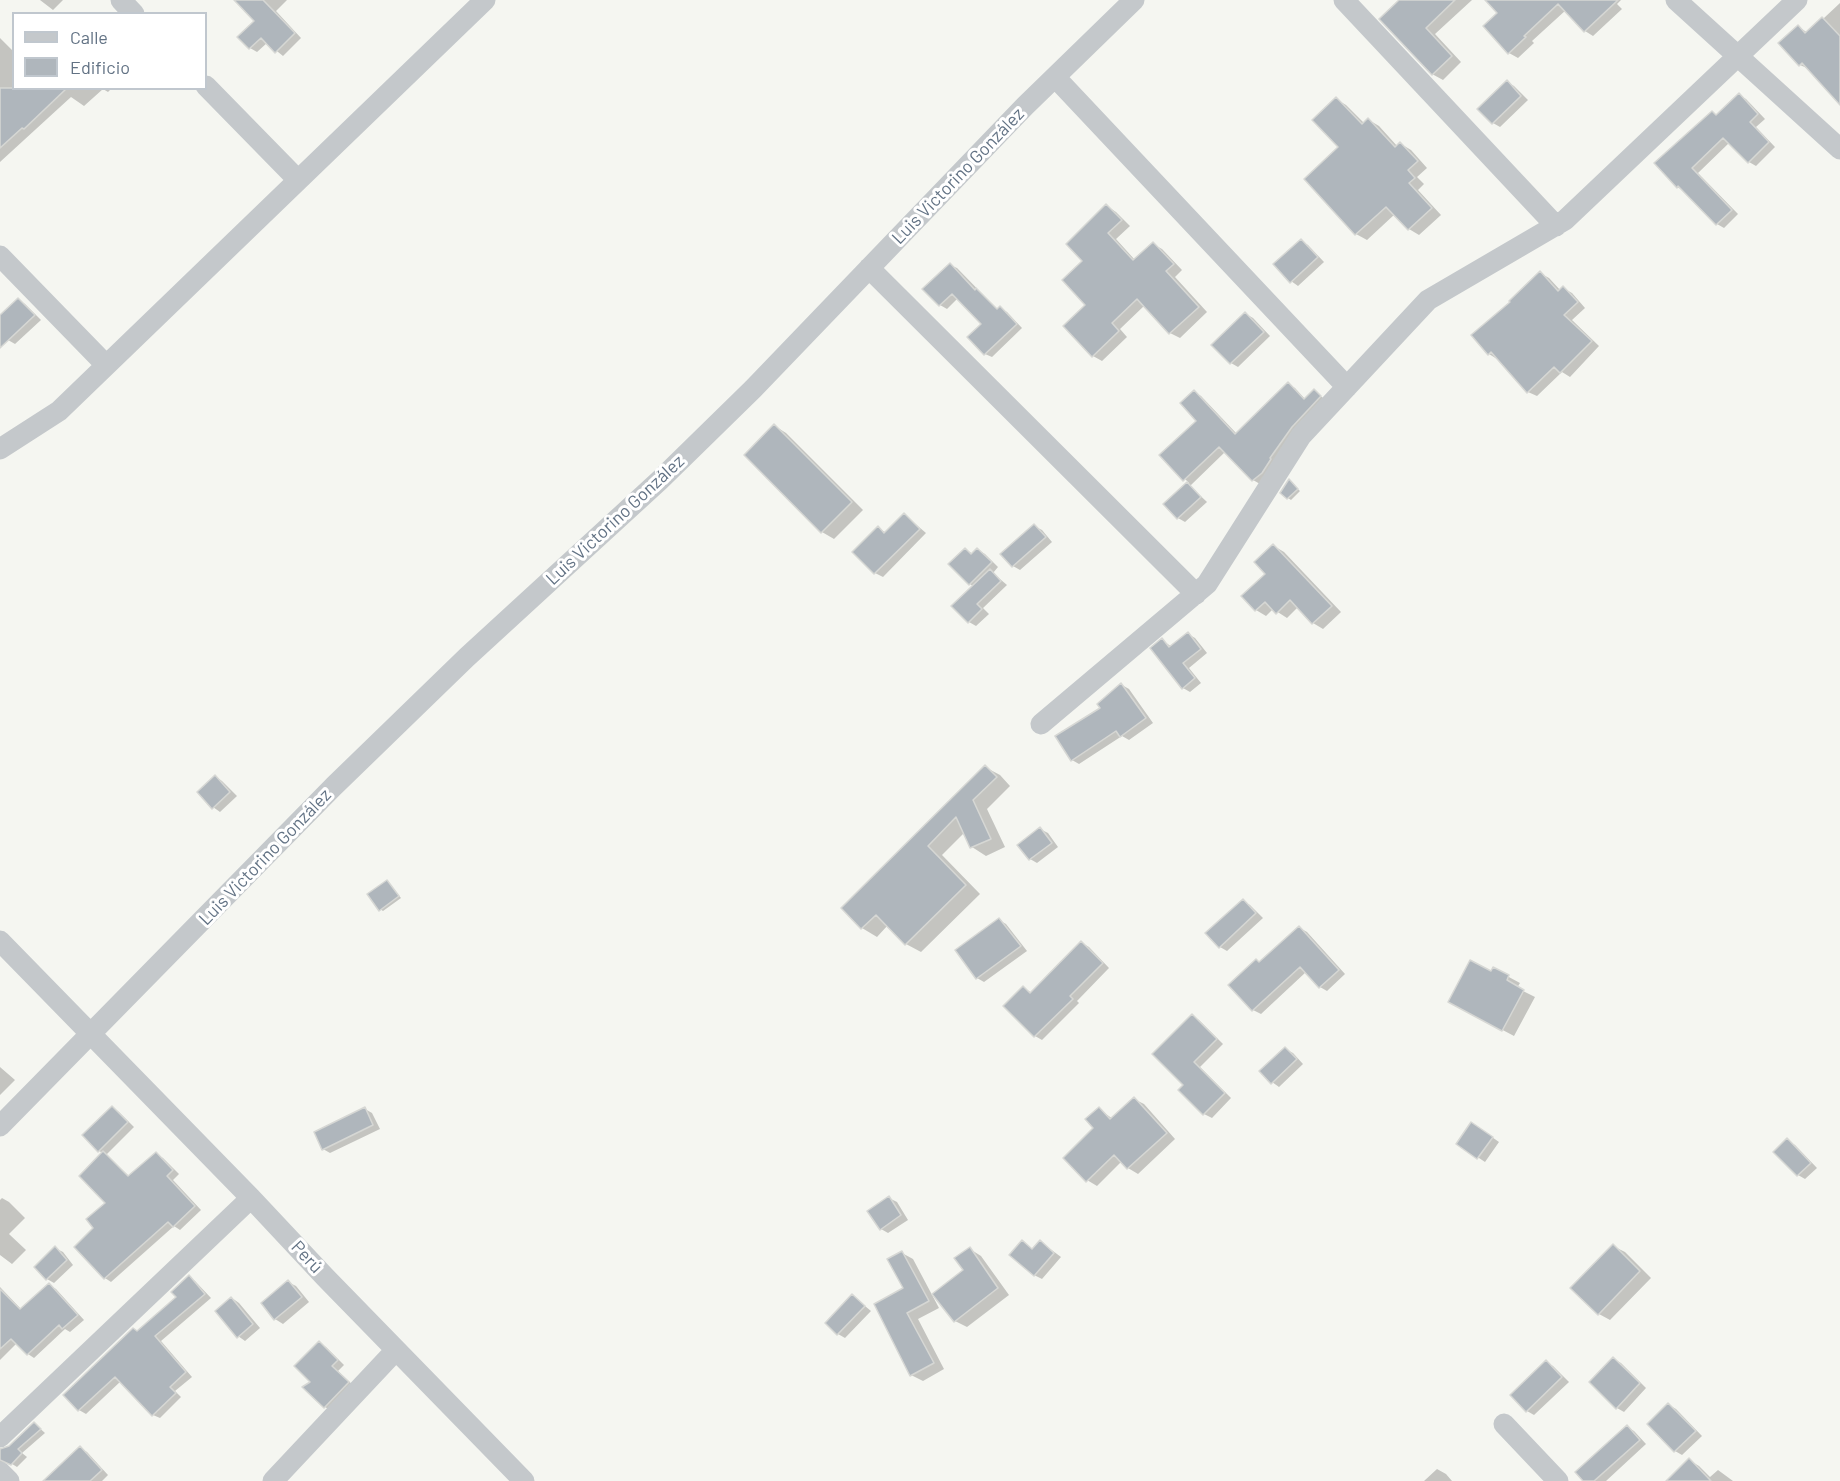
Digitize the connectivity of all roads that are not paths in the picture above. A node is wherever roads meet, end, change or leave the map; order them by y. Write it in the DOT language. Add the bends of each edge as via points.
graph roads {
  1 [pos="121,0"];
  2 [pos="1134,0"];
  3 [pos="1344,0"];
  4 [pos="1676,0"];
  5 [pos="1797,0"];
  6 [pos="474,4"];
  7 [pos="132,12"];
  8 [pos="1736,56"];
  9 [pos="1055,76"];
  10 [pos="207,87"];
  11 [pos="1840,149"];
  12 [pos="298,180"];
  13 [pos="1556,226"];
  14 [pos="0,256"];
  15 [pos="869,268"];
  16 [pos="106,365"];
  17 [pos="1347,387"];
  18 [pos="0,449"];
  19 [pos="1196,594"];
  20 [pos="1041,724"];
  21 [pos="0,941"];
  22 [pos="91,1034"];
  23 [pos="0,1126"];
  24 [pos="251,1198"];
  25 [pos="396,1350"];
  26 [pos="1504,1424"];
  27 [pos="0,1437"];
  28 [pos="0,1472"];
  29 [pos="9,1481"];
  30 [pos="273,1481"];
  31 [pos="524,1481"];
  32 [pos="1558,1481"];
  1 -- 7 [label="street"];
  2 -- 9 [label="street, Luis Victorino González"];
  3 -- 13 [label="street"];
  4 -- 8 [label="street"];
  5 -- 8 [label="street"];
  6 -- 12 [label="street"];
  8 -- 11 [label="street"];
  8 -- 13 [label="street"];
  9 -- 15 [label="street, Luis Victorino González"];
  9 -- 17 [label="street"];
  10 -- 12 [label="street"];
  12 -- 16 [label="street"];
  13 -- 17 [label="street" via="1428,300"];
  14 -- 16 [label="street"];
  15 -- 19 [label="street"];
  15 -- 22 [label="street, Luis Victorino González" via="668,472 334,786"];
  16 -- 18 [label="street" via="59,411"];
  17 -- 19 [label="street" via="1301,436 1207,584"];
  19 -- 20 [label="street"];
  21 -- 22 [label="street, Perú"];
  22 -- 23 [label="street, Luis Victorino González"];
  22 -- 24 [label="street, Perú"];
  24 -- 25 [label="street, Perú"];
  24 -- 27 [label="street"];
  25 -- 30 [label="street"];
  25 -- 31 [label="street, Perú"];
  26 -- 32 [label="street"];
  28 -- 29 [label="street"];
}
